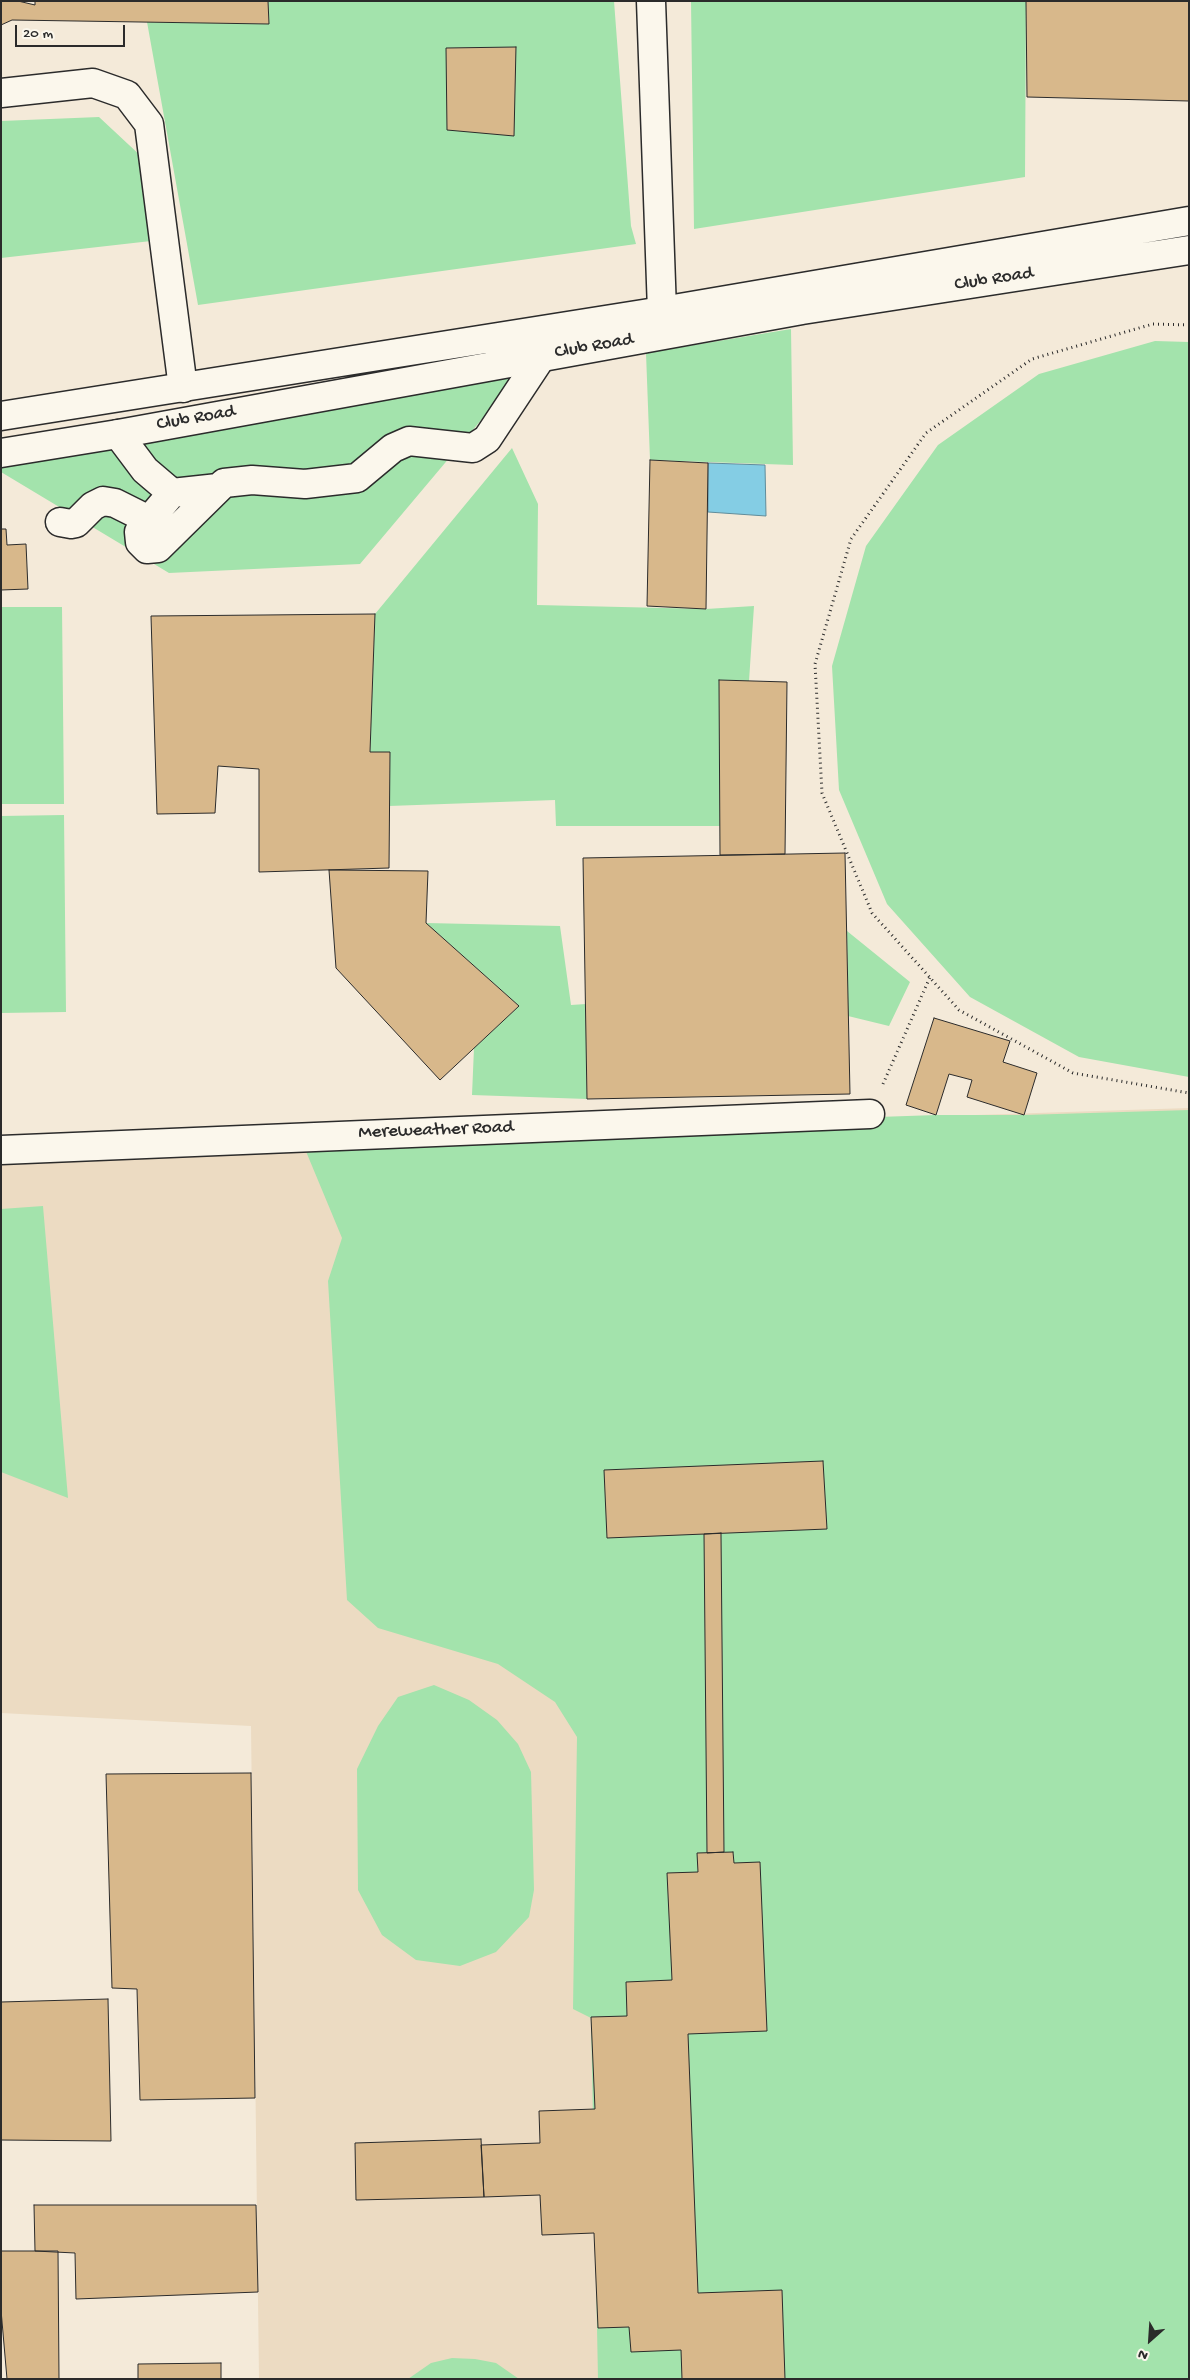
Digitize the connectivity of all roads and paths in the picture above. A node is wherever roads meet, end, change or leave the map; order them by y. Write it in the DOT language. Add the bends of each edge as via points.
graph roads {
  1 [pos="652,1"];
  2 [pos="1,93"];
  3 [pos="1189,221"];
  4 [pos="1189,250"];
  5 [pos="662,311"];
  6 [pos="1189,326"];
  7 [pos="542,356"];
  8 [pos="182,388"];
  9 [pos="1,416"];
  10 [pos="118,434"];
  11 [pos="1,453"];
  12 [pos="218,488"];
  13 [pos="172,493"];
  14 [pos="149,520"];
  15 [pos="60,522"];
  16 [pos="930,977"];
  17 [pos="1189,1093"];
  18 [pos="870,1114"];
  19 [pos="1,1150"];
  1 -- 5 [label="main road"];
  2 -- 8 [label="main road" via="93,84 127,95 149,124"];
  3 -- 5 [label="main road, Club Road"];
  4 -- 7 [label="main road, Club Road" via="802,310"];
  5 -- 8 [label="main road, Club Road"];
  6 -- 16 [label="path" via="1153,324 1032,359 926,433 851,539 815,664 822,793 872,913"];
  7 -- 10 [label="main road, Club Road"];
  7 -- 12 [label="main road" via="487,439 473,448 409,441 393,448 357,478 305,484 252,480 224,483"];
  8 -- 9 [label="main road, Club Road"];
  10 -- 11 [label="main road, Club Road"];
  10 -- 13 [label="main road" via="145,470"];
  12 -- 13 [label="main road"];
  12 -- 14 [label="main road" via="158,548 147,549 140,542 139,532"];
  13 -- 14 [label="main road"];
  14 -- 15 [label="main road" via="115,503 103,501 76,523"];
  16 -- 17 [label="path" via="959,1010 1073,1074"];
  16 -- 18 [label="path"];
  18 -- 19 [label="main road, Mereweather Road"];
}
